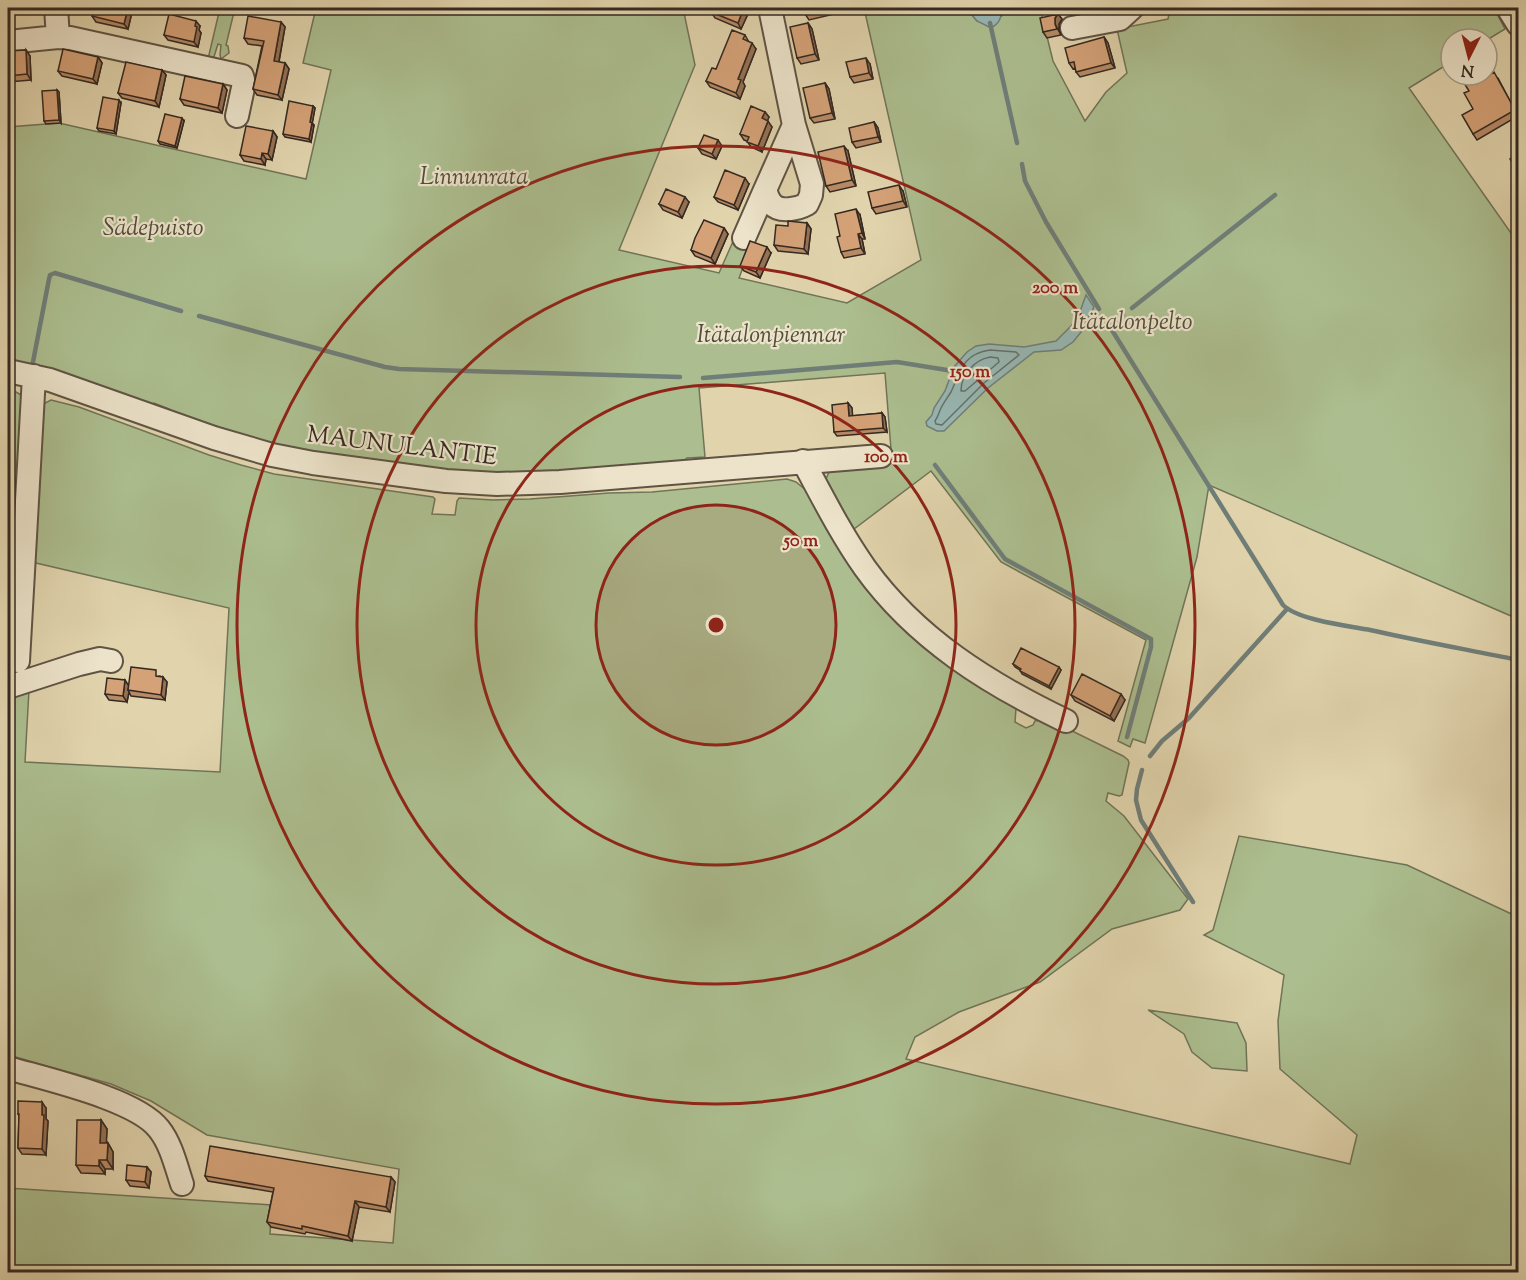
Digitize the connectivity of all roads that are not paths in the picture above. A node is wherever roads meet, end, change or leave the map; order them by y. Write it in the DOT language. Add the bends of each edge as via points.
graph roads {
  1 [pos="56,8"];
  2 [pos="770,8"];
  3 [pos="1132,8"];
  4 [pos="1508,8"];
  5 [pos="1518,24"];
  6 [pos="1072,28"];
  7 [pos="58,37"];
  8 [pos="8,42"];
  9 [pos="237,116"];
  10 [pos="794,125"];
  11 [pos="765,190"];
  12 [pos="744,238"];
  13 [pos="8,371"];
  14 [pos="34,376"];
  15 [pos="881,456"];
  16 [pos="803,461"];
  17 [pos="18,661"];
  18 [pos="111,661"];
  19 [pos="8,687"];
  20 [pos="1066,722"];
  21 [pos="8,1068"];
  22 [pos="182,1184"];
  1 -- 7 [label="street"];
  2 -- 10 [label="street"];
  3 -- 6 [label="street" via="1120,18"];
  4 -- 5 [label="street"];
  7 -- 8 [label="street"];
  7 -- 9 [label="street" via="242,76"];
  10 -- 11 [label="street"];
  10 -- 11 [label="street" via="812,184 807,204 800,208 776,207"];
  11 -- 12 [label="street"];
  13 -- 14 [label="street, MAUNULANTIE"];
  14 -- 16 [label="street, MAUNULANTIE" via="240,447 313,463 423,479 497,484 560,482"];
  14 -- 17 [label="street"];
  15 -- 16 [label="street, MAUNULANTIE"];
  16 -- 20 [label="street" via="866,569 919,628 973,670"];
  18 -- 19 [label="street" via="100,659 79,664"];
  21 -- 22 [label="street" via="93,1094 151,1120 166,1141"];
}
